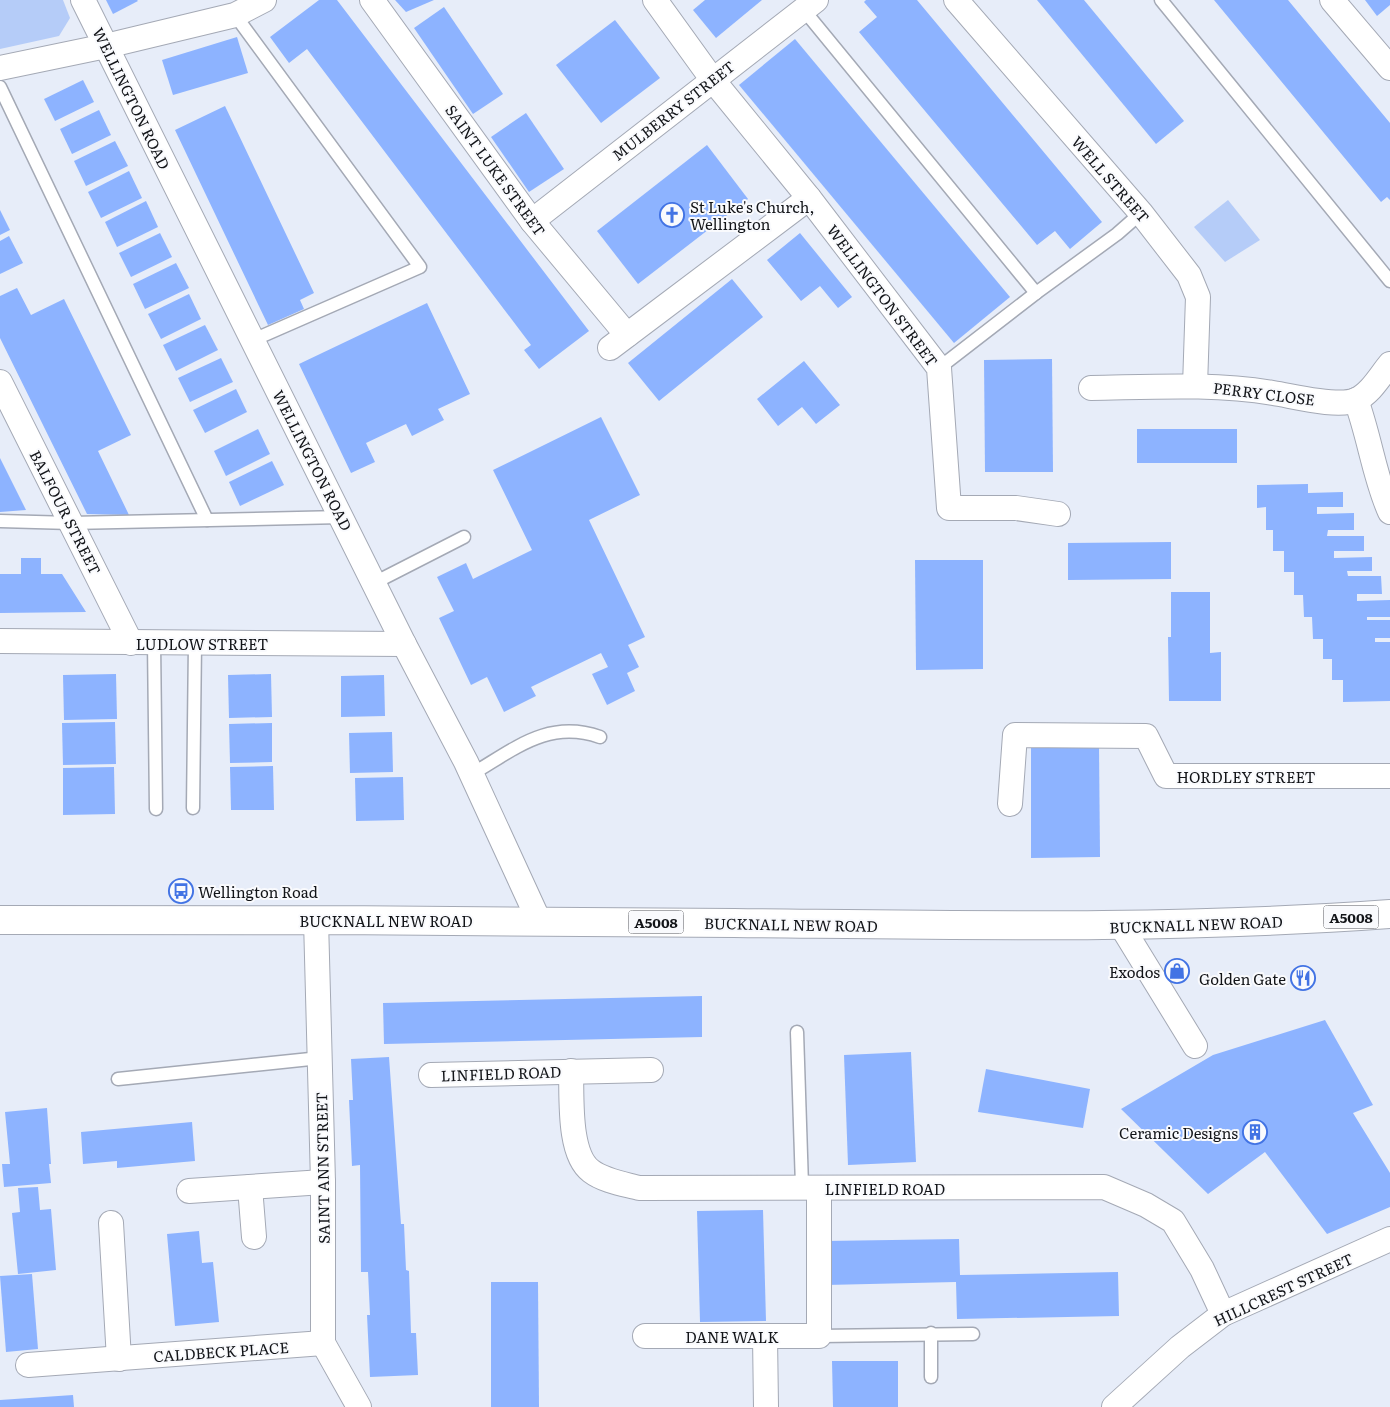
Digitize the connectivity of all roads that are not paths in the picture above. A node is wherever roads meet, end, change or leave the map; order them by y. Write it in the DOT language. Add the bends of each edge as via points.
graph roads {
  1 [pos="84,0"];
  2 [pos="264,0"];
  3 [pos="372,0"];
  4 [pos="655,0"];
  5 [pos="956,0"];
  6 [pos="1161,0"];
  7 [pos="1332,0"];
  8 [pos="809,5"];
  9 [pos="235,15"];
  10 [pos="106,46"];
  11 [pos="0,68"];
  12 [pos="1390,68"];
  13 [pos="712,79"];
  14 [pos="0,87"];
  15 [pos="809,198"];
  16 [pos="1141,213"];
  17 [pos="532,221"];
  18 [pos="1390,281"];
  19 [pos="1036,293"];
  20 [pos="253,340"];
  21 [pos="1390,364"];
  22 [pos="939,368"];
  23 [pos="0,382"];
  24 [pos="1195,386"];
  25 [pos="1091,388"];
  26 [pos="1356,400"];
  27 [pos="1390,512"];
  28 [pos="1058,514"];
  29 [pos="342,517"];
  30 [pos="207,520"];
  31 [pos="0,521"];
  32 [pos="71,523"];
  33 [pos="464,537"];
  34 [pos="374,582"];
  35 [pos="0,641"];
  36 [pos="131,642"];
  37 [pos="154,642"];
  38 [pos="195,643"];
  39 [pos="404,644"];
  40 [pos="600,737"];
  41 [pos="472,774"];
  42 [pos="1390,776"];
  43 [pos="1010,804"];
  44 [pos="193,808"];
  45 [pos="156,809"];
  46 [pos="1390,914"];
  47 [pos="0,920"];
  48 [pos="316,920"];
  49 [pos="1311,920"];
  50 [pos="539,921"];
  51 [pos="1390,924"];
  52 [pos="1122,926"];
  53 [pos="797,1032"];
  54 [pos="1195,1046"];
  55 [pos="320,1058"];
  56 [pos="651,1070"];
  57 [pos="570,1071"];
  58 [pos="431,1075"];
  59 [pos="118,1079"];
  60 [pos="323,1182"];
  61 [pos="250,1187"];
  62 [pos="811,1187"];
  63 [pos="189,1191"];
  64 [pos="111,1222"];
  65 [pos="254,1238"];
  66 [pos="1390,1240"];
  67 [pos="1223,1314"];
  68 [pos="932,1333"];
  69 [pos="973,1334"];
  70 [pos="645,1336"];
  71 [pos="765,1336"];
  72 [pos="819,1336"];
  73 [pos="323,1343"];
  74 [pos="119,1359"];
  75 [pos="28,1365"];
  76 [pos="931,1377"];
  77 [pos="358,1407"];
  78 [pos="766,1407"];
  79 [pos="1114,1407"];
  1 -- 10 [label="street, WELLINGTON ROAD"];
  2 -- 9 [label="street"];
  3 -- 17 [label="street, SAINT LUKE STREET"];
  4 -- 13 [label="street, WELLINGTON STREET"];
  5 -- 16 [label="street, WELL STREET"];
  6 -- 18 [label="lane"];
  7 -- 12 [label="street"];
  8 -- 13 [label="street, MULBERRY STREET"];
  8 -- 19 [label="lane"];
  9 -- 10 [label="street"];
  9 -- 20 [label="lane" via="420,267"];
  10 -- 11 [label="street"];
  10 -- 20 [label="street, WELLINGTON ROAD"];
  13 -- 15 [label="street, WELLINGTON STREET"];
  13 -- 17 [label="street, MULBERRY STREET"];
  14 -- 30 [label="lane"];
  15 -- 17 [label="street, SAINT LUKE STREET" via="618,341"];
  15 -- 22 [label="street, WELLINGTON STREET"];
  16 -- 19 [label="lane" via="1118,234"];
  16 -- 24 [label="street, WELL STREET" via="1189,275 1198,297"];
  19 -- 22 [label="lane"];
  20 -- 29 [label="street, WELLINGTON ROAD"];
  21 -- 26 [label="street" via="1373,387"];
  22 -- 28 [label="street, WELLINGTON STREET" via="949,508 1016,508"];
  23 -- 32 [label="street, BALFOUR STREET"];
  24 -- 25 [label="street, PERRY CLOSE"];
  24 -- 26 [label="street, PERRY CLOSE" via="1240,388 1334,402"];
  26 -- 27 [label="street" via="1368,432 1378,485"];
  29 -- 30 [label="lane"];
  29 -- 34 [label="street, WELLINGTON ROAD"];
  30 -- 32 [label="lane"];
  31 -- 32 [label="lane"];
  32 -- 36 [label="street, BALFOUR STREET"];
  33 -- 34 [label="lane"];
  34 -- 39 [label="street, WELLINGTON ROAD"];
  35 -- 36 [label="street, LUDLOW STREET"];
  36 -- 37 [label="street, LUDLOW STREET"];
  37 -- 38 [label="street, LUDLOW STREET"];
  37 -- 45 [label="lane"];
  38 -- 39 [label="street, LUDLOW STREET"];
  38 -- 44 [label="lane"];
  39 -- 41 [label="street, WELLINGTON ROAD"];
  40 -- 41 [label="lane" via="582,731 547,733"];
  41 -- 50 [label="street, WELLINGTON ROAD"];
  42 -- 43 [label="street, HORDLEY STREET" via="1166,776 1146,736 1015,735"];
  46 -- 49 [label="main road, BUCKNALL NEW ROAD / A5008"];
  47 -- 48 [label="main road, BUCKNALL NEW ROAD / A5008"];
  48 -- 50 [label="main road, BUCKNALL NEW ROAD / A5008"];
  48 -- 55 [label="street, SAINT ANN STREET"];
  49 -- 51 [label="main road, BUCKNALL NEW ROAD / A5008"];
  49 -- 52 [label="main road, BUCKNALL NEW ROAD / A5008"];
  50 -- 52 [label="main road, BUCKNALL NEW ROAD / A5008"];
  52 -- 54 [label="street"];
  53 -- 62 [label="lane"];
  55 -- 59 [label="lane"];
  55 -- 60 [label="street, SAINT ANN STREET"];
  56 -- 57 [label="street, LINFIELD ROAD"];
  57 -- 58 [label="street, LINFIELD ROAD"];
  57 -- 62 [label="street, LINFIELD ROAD" via="576,1148 590,1171 639,1188"];
  60 -- 61 [label="street"];
  60 -- 73 [label="street, SAINT ANN STREET"];
  61 -- 63 [label="street"];
  61 -- 65 [label="street"];
  62 -- 67 [label="street, LINFIELD ROAD" via="1104,1187 1173,1221 1202,1269"];
  62 -- 72 [label="street"];
  64 -- 74 [label="street"];
  66 -- 67 [label="street, HILLCREST STREET"];
  67 -- 79 [label="street, HILLCREST STREET" via="1180,1347"];
  68 -- 69 [label="lane"];
  68 -- 72 [label="lane"];
  68 -- 76 [label="lane"];
  70 -- 71 [label="street, DANE WALK"];
  71 -- 72 [label="street, DANE WALK"];
  71 -- 78 [label="street"];
  73 -- 74 [label="street, CALDBECK PLACE"];
  73 -- 77 [label="street, SAINT ANN STREET"];
  74 -- 75 [label="street, CALDBECK PLACE"];
}
